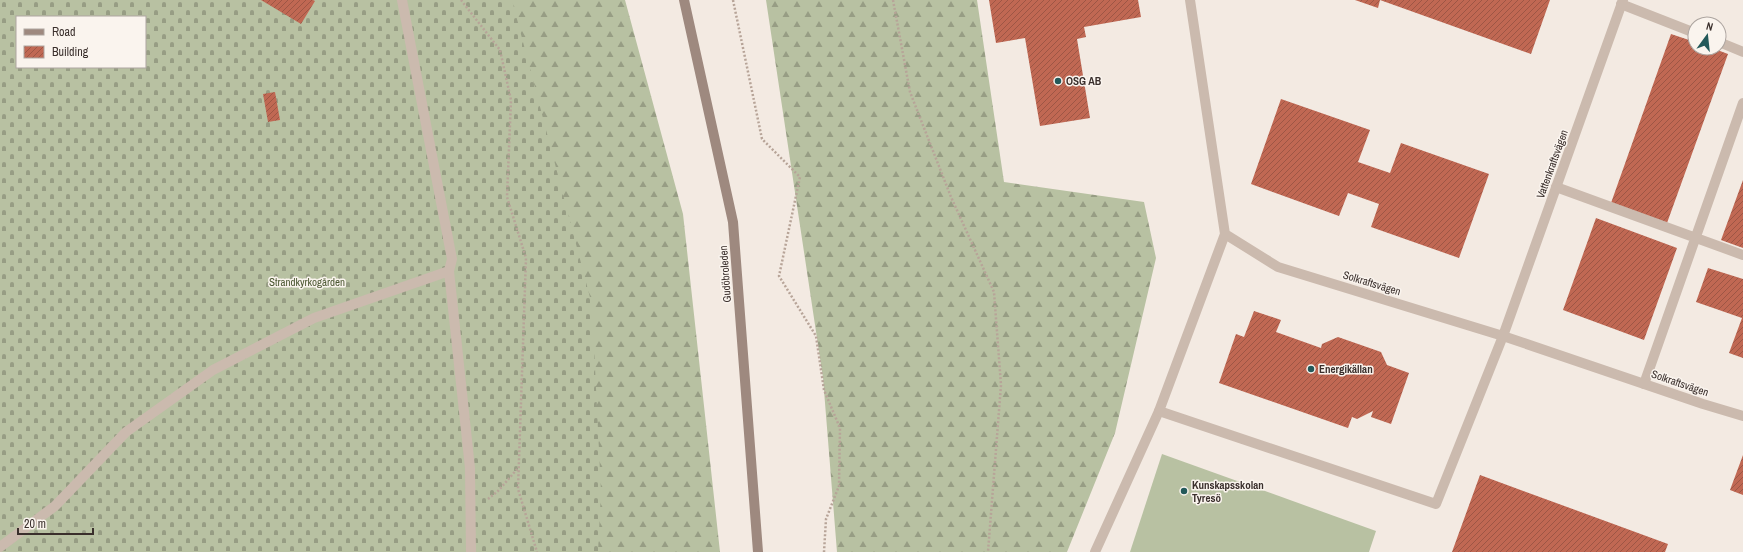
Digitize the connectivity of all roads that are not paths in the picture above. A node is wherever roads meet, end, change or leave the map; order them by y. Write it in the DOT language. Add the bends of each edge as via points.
graph roads {
  1 [pos="402,0"];
  2 [pos="684,0"];
  3 [pos="1190,0"];
  4 [pos="1622,2"];
  5 [pos="1687,30"];
  6 [pos="1727,45"];
  7 [pos="1743,52"];
  8 [pos="1743,103"];
  9 [pos="1556,187"];
  10 [pos="1225,234"];
  11 [pos="1695,239"];
  12 [pos="1743,255"];
  13 [pos="449,271"];
  14 [pos="1503,336"];
  15 [pos="1644,384"];
  16 [pos="1159,411"];
  17 [pos="1743,416"];
  18 [pos="0,547"];
  19 [pos="471,552"];
  20 [pos="758,552"];
  21 [pos="1095,552"];
  1 -- 13 [label="street" via="452,259"];
  2 -- 20 [label="main road, Gudöbroleden" via="734,222"];
  3 -- 10 [label="street"];
  4 -- 5 [label="street"];
  4 -- 9 [label="street, Vattenkraftsvägen"];
  6 -- 7 [label="street"];
  8 -- 11 [label="street"];
  9 -- 11 [label="street"];
  9 -- 14 [label="street, Vattenkraftsvägen"];
  10 -- 14 [label="street, Solkraftsvägen" via="1278,267"];
  10 -- 16 [label="street"];
  11 -- 12 [label="street"];
  11 -- 15 [label="street"];
  13 -- 18 [label="street" via="314,318 213,370 126,432 55,506"];
  13 -- 19 [label="street" via="470,468"];
  14 -- 15 [label="street, Solkraftsvägen"];
  14 -- 16 [label="street, Vattenkraftsvägen" via="1436,504"];
  15 -- 17 [label="street, Solkraftsvägen"];
  16 -- 21 [label="street"];
}
